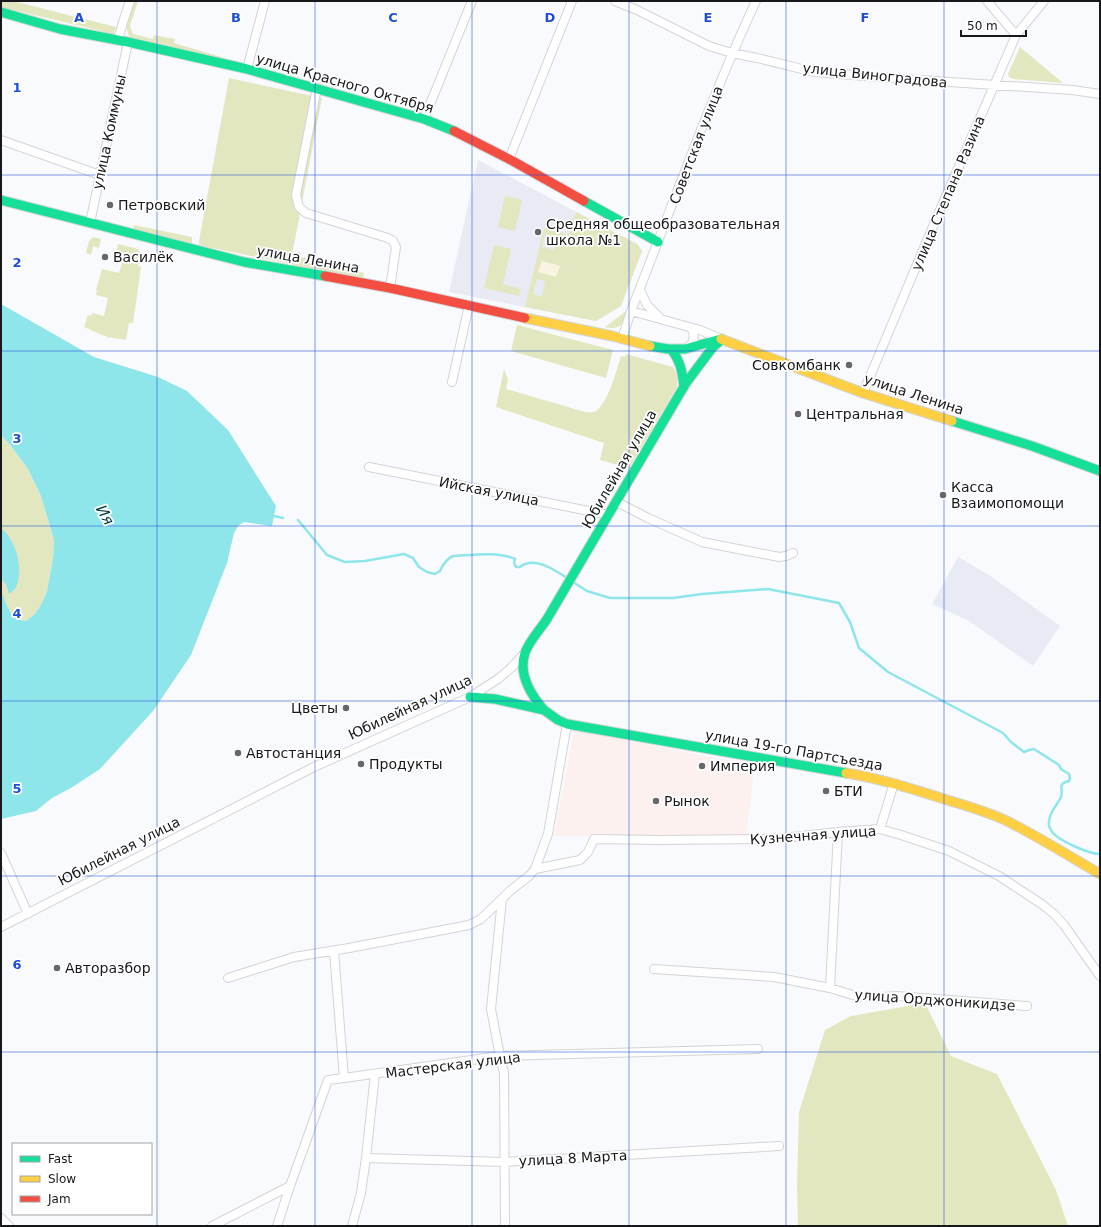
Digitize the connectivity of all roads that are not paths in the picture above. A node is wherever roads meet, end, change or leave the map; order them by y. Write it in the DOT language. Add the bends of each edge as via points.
graph roads {
  1 [pos="130,1"];
  2 [pos="265,1"];
  3 [pos="472,1"];
  4 [pos="572,1"];
  5 [pos="615,1"];
  6 [pos="756,1"];
  7 [pos="987,1"];
  8 [pos="1044,1"];
  9 [pos="1,12"];
  10 [pos="1016,35"];
  11 [pos="123,41"];
  12 [pos="732,54"];
  13 [pos="247,69"];
  14 [pos="994,86"];
  15 [pos="317,88"];
  16 [pos="1100,94"];
  17 [pos="424,119"];
  18 [pos="1,140"];
  19 [pos="509,158"];
  20 [pos="100,175"];
  21 [pos="1,200"];
  22 [pos="90,223"];
  23 [pos="658,242"];
  24 [pos="390,288"];
  25 [pos="640,290"];
  26 [pos="469,305"];
  27 [pos="631,311"];
  28 [pos="661,319"];
  29 [pos="626,324"];
  30 [pos="691,328"];
  31 [pos="612,336"];
  32 [pos="622,339"];
  33 [pos="721,339"];
  34 [pos="671,349"];
  35 [pos="686,349"];
  36 [pos="452,382"];
  37 [pos="684,387"];
  38 [pos="864,393"];
  39 [pos="369,467"];
  40 [pos="1100,471"];
  41 [pos="617,502"];
  42 [pos="609,514"];
  43 [pos="793,553"];
  44 [pos="528,647"];
  45 [pos="470,697"];
  46 [pos="544,710"];
  47 [pos="567,724"];
  48 [pos="894,783"];
  49 [pos="880,829"];
  50 [pos="838,832"];
  51 [pos="1,852"];
  52 [pos="535,869"];
  53 [pos="1100,874"];
  54 [pos="502,898"];
  55 [pos="28,914"];
  56 [pos="1,927"];
  57 [pos="334,951"];
  58 [pos="654,969"];
  59 [pos="1100,976"];
  60 [pos="228,978"];
  61 [pos="830,988"];
  62 [pos="1027,1006"];
  63 [pos="758,1049"];
  64 [pos="500,1056"];
  65 [pos="375,1074"];
  66 [pos="344,1078"];
  67 [pos="779,1146"];
  68 [pos="366,1158"];
  69 [pos="504,1162"];
  70 [pos="290,1186"];
  71 [pos="1,1218"];
  72 [pos="9,1226"];
  73 [pos="212,1226"];
  74 [pos="277,1226"];
  75 [pos="352,1226"];
  76 [pos="505,1226"];
  1 -- 11 [label="street, улица Коммуны" via="123,22"];
  2 -- 13 [label="street"];
  3 -- 17 [label="street"];
  4 -- 19 [label="street"];
  5 -- 12 [label="street, улица Виноградова" via="709,46"];
  6 -- 12 [label="street, Советская улица"];
  7 -- 10 [label="street"];
  8 -- 10 [label="street, улица Степана Разина"];
  9 -- 11 [label="street, улица Красного Октября"];
  10 -- 14 [label="street, улица Степана Разина"];
  11 -- 13 [label="street, улица Красного Октября"];
  11 -- 20 [label="street, улица Коммуны"];
  12 -- 14 [label="street, улица Виноградова" via="814,72"];
  12 -- 23 [label="street, Советская улица"];
  13 -- 15 [label="street, улица Красного Октября"];
  14 -- 16 [label="street, улица Виноградова"];
  14 -- 38 [label="street, улица Степана Разина"];
  15 -- 17 [label="street, улица Красного Октября"];
  15 -- 24 [label="street" via="296,195 298,207 306,213 393,241 396,247"];
  17 -- 19 [label="street, улица Красного Октября"];
  18 -- 20 [label="street"];
  19 -- 23 [label="street, улица Красного Октября"];
  20 -- 22 [label="street, улица Коммуны"];
  21 -- 22 [label="street, улица Ленина"];
  22 -- 24 [label="street, улица Ленина" via="244,262"];
  23 -- 25 [label="street, Советская улица"];
  24 -- 26 [label="street, улица Ленина"];
  25 -- 27 [label="street, Советская улица"];
  25 -- 28 [label="street" via="647,305"];
  26 -- 31 [label="street, улица Ленина"];
  26 -- 36 [label="street"];
  27 -- 28 [label="street"];
  27 -- 29 [label="street, Советская улица"];
  28 -- 30 [label="street"];
  29 -- 31 [label="street"];
  29 -- 32 [label="street, Советская улица"];
  30 -- 33 [label="street"];
  30 -- 35 [label="street" via="694,332 693,339"];
  31 -- 32 [label="street, улица Ленина"];
  32 -- 34 [label="street, улица Ленина"];
  33 -- 35 [label="street, улица Ленина"];
  33 -- 37 [label="street, Юбилейная улица"];
  33 -- 38 [label="street, улица Ленина"];
  34 -- 35 [label="street, улица Ленина"];
  34 -- 37 [label="street" via="679,360"];
  37 -- 41 [label="street, Юбилейная улица"];
  38 -- 40 [label="street, улица Ленина" via="1032,446"];
  39 -- 42 [label="street, Ийская улица"];
  41 -- 42 [label="street, Юбилейная улица"];
  41 -- 43 [label="street" via="702,542 780,556"];
  42 -- 44 [label="street, Юбилейная улица"];
  44 -- 45 [label="street, Юбилейная улица" via="505,674"];
  44 -- 46 [label="street" via="523,673 530,692"];
  45 -- 46 [label="street, улица 19-го Партсъезда" via="495,699"];
  45 -- 55 [label="street, Юбилейная улица" via="314,767"];
  46 -- 47 [label="street, улица 19-го Партсъезда"];
  47 -- 48 [label="street, улица 19-го Партсъезда"];
  47 -- 52 [label="street" via="548,834"];
  48 -- 49 [label="street"];
  48 -- 53 [label="street, улица 19-го Партсъезда" via="1006,821"];
  49 -- 50 [label="street, Кузнечная улица"];
  49 -- 59 [label="street, Кузнечная улица" via="949,851 999,876 1043,905 1064,925"];
  50 -- 52 [label="street, Кузнечная улица" via="774,839 594,839 588,852 580,860"];
  50 -- 61 [label="street"];
  51 -- 55 [label="street"];
  52 -- 54 [label="street"];
  54 -- 57 [label="street" via="469,926"];
  54 -- 64 [label="street" via="491,1009"];
  55 -- 56 [label="street, Юбилейная улица"];
  57 -- 60 [label="street" via="294,957"];
  57 -- 66 [label="street"];
  58 -- 61 [label="street, улица Орджоникидзе" via="774,977"];
  61 -- 62 [label="street, улица Орджоникидзе" via="856,996 897,996"];
  63 -- 64 [label="street, Мастерская улица"];
  64 -- 65 [label="street, Мастерская улица"];
  64 -- 69 [label="street" via="504,1073"];
  65 -- 66 [label="street"];
  65 -- 68 [label="street, Мастерская улица"];
  66 -- 70 [label="street" via="328,1080"];
  67 -- 69 [label="street, улица 8 Марта"];
  68 -- 69 [label="street, улица 8 Марта"];
  68 -- 75 [label="street, Мастерская улица" via="361,1193"];
  69 -- 76 [label="street"];
  70 -- 73 [label="street"];
  70 -- 74 [label="street"];
  71 -- 72 [label="street"];
}
